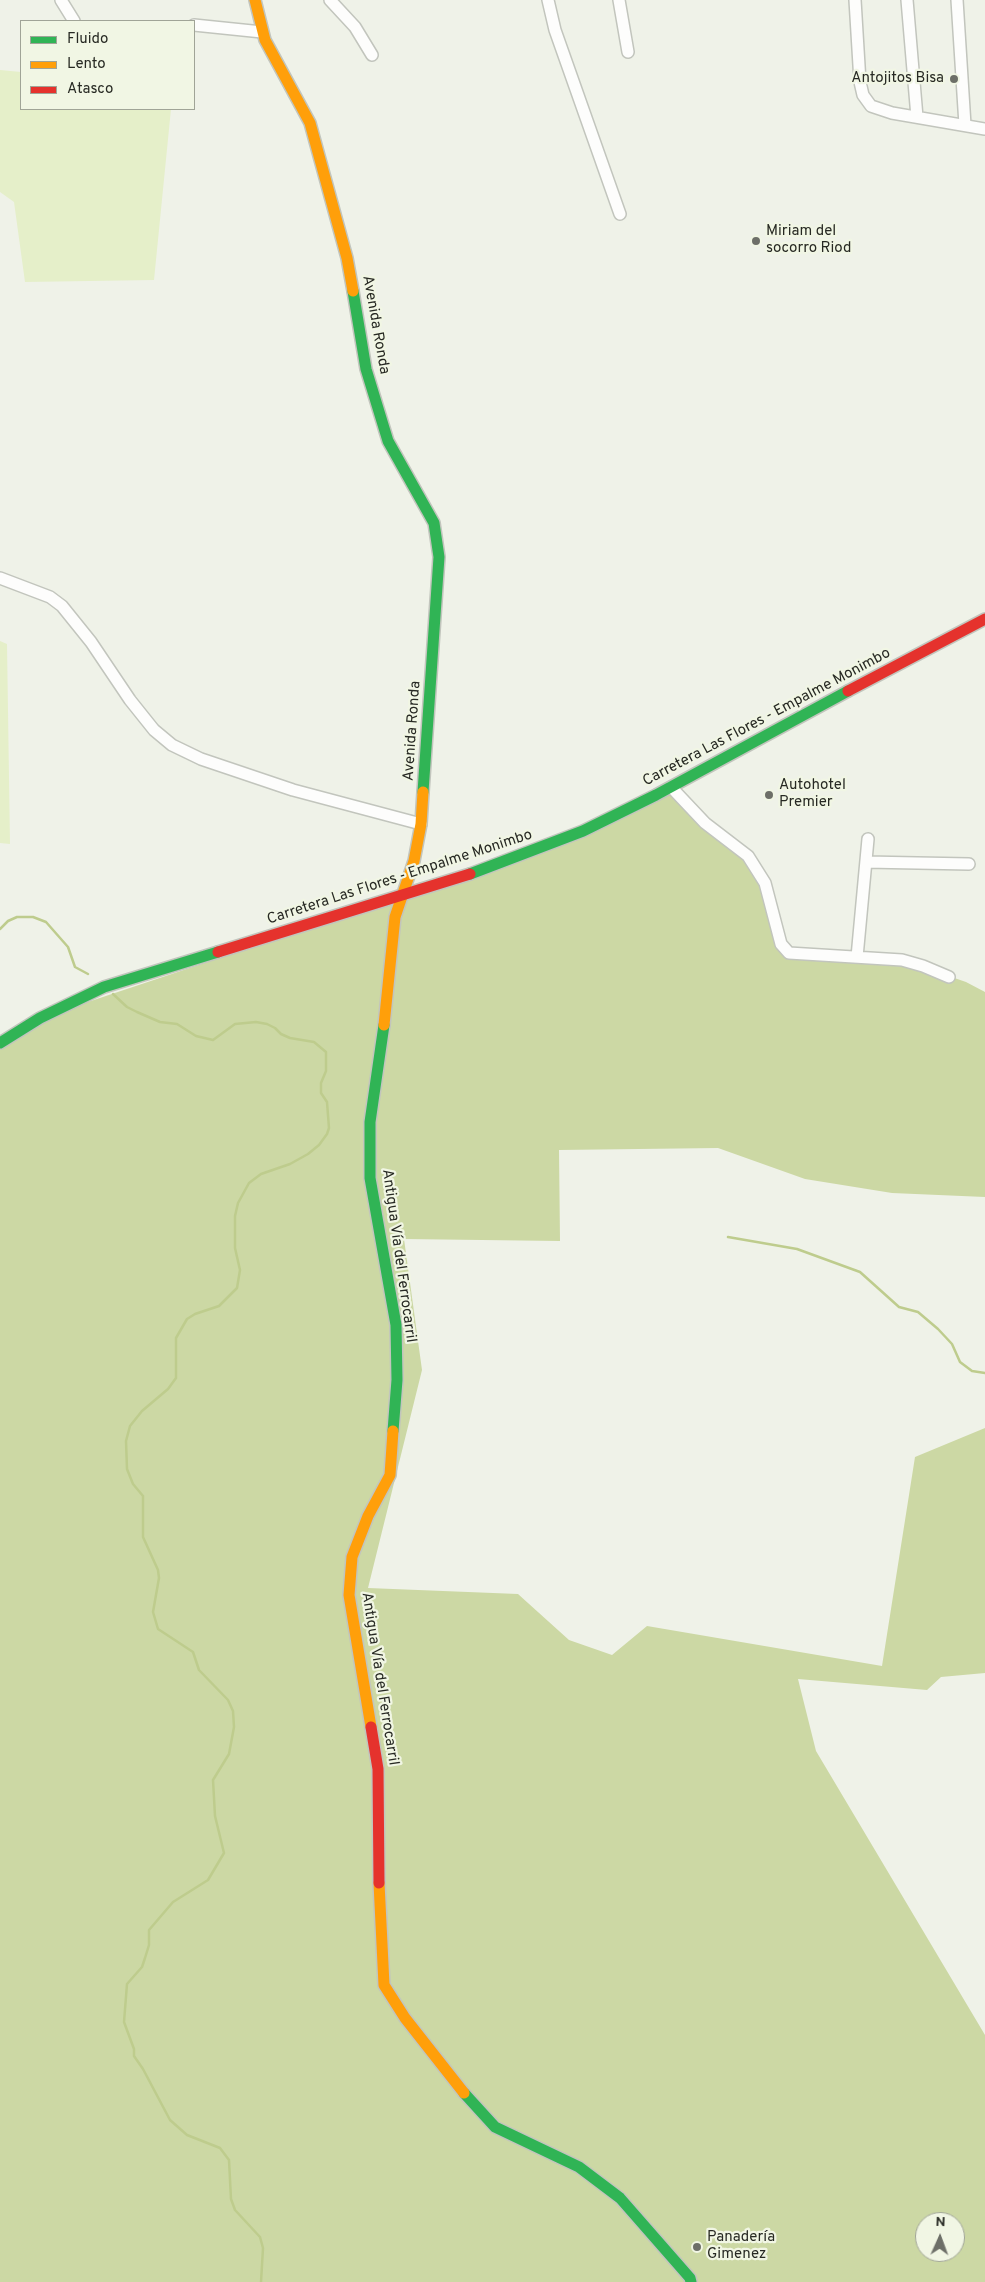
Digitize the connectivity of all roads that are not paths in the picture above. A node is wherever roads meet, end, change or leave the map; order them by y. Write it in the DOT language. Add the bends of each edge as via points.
graph roads {
  1 [pos="61,0"];
  2 [pos="255,0"];
  3 [pos="330,0"];
  4 [pos="548,0"];
  5 [pos="619,0"];
  6 [pos="855,0"];
  7 [pos="907,0"];
  8 [pos="957,0"];
  9 [pos="73,20"];
  10 [pos="195,25"];
  11 [pos="262,32"];
  12 [pos="628,52"];
  13 [pos="372,55"];
  14 [pos="917,118"];
  15 [pos="965,125"];
  16 [pos="985,129"];
  17 [pos="620,214"];
  18 [pos="0,578"];
  19 [pos="985,606"];
  20 [pos="985,619"];
  21 [pos="671,787"];
  22 [pos="421,824"];
  23 [pos="868,839"];
  24 [pos="866,862"];
  25 [pos="969,864"];
  26 [pos="407,882"];
  27 [pos="401,896"];
  28 [pos="857,956"];
  29 [pos="949,977"];
  30 [pos="34,1008"];
  31 [pos="0,1043"];
  32 [pos="691,2282"];
  1 -- 9 [label="street"];
  2 -- 11 [label="main road, Avenida Ronda"];
  3 -- 13 [label="street" via="355,26"];
  4 -- 17 [label="street" via="554,30"];
  5 -- 12 [label="street"];
  6 -- 14 [label="street" via="863,95 871,106"];
  7 -- 14 [label="street"];
  8 -- 15 [label="street"];
  10 -- 11 [label="street"];
  11 -- 22 [label="main road, Avenida Ronda" via="310,123 346,251 366,369 388,441 434,523 439,557"];
  14 -- 15 [label="street"];
  15 -- 16 [label="street"];
  18 -- 22 [label="street" via="50,597 66,610 130,700 154,730 172,745 200,759 293,790"];
  19 -- 26 [label="main road, Carretera Las Flores - Empalme Monimbo" via="583,821 517,848"];
  20 -- 21 [label="main road, Carretera Las Flores - Empalme Monimbo"];
  21 -- 27 [label="main road, Carretera Las Flores - Empalme Monimbo" via="582,831 509,861"];
  21 -- 28 [label="street" via="705,823 748,856 765,883 780,944 789,953"];
  22 -- 26 [label="main road, Avenida Ronda"];
  23 -- 24 [label="street"];
  24 -- 25 [label="street"];
  24 -- 28 [label="street"];
  26 -- 27 [label="main road, Avenida Ronda"];
  26 -- 30 [label="main road, Carretera Las Flores - Empalme Monimbo" via="99,980"];
  27 -- 31 [label="main road, Carretera Las Flores - Empalme Monimbo" via="104,987 40,1018"];
  27 -- 32 [label="main road, Antigua Vía del Ferrocarril" via="395,917 370,1122 370,1178 396,1325 398,1380 390,1475 368,1516 352,1557 349,1595 378,1769 379,1900 384,1985 453,2080 495,2127 579,2167 620,2198"];
  28 -- 29 [label="street" via="902,960"];
}
